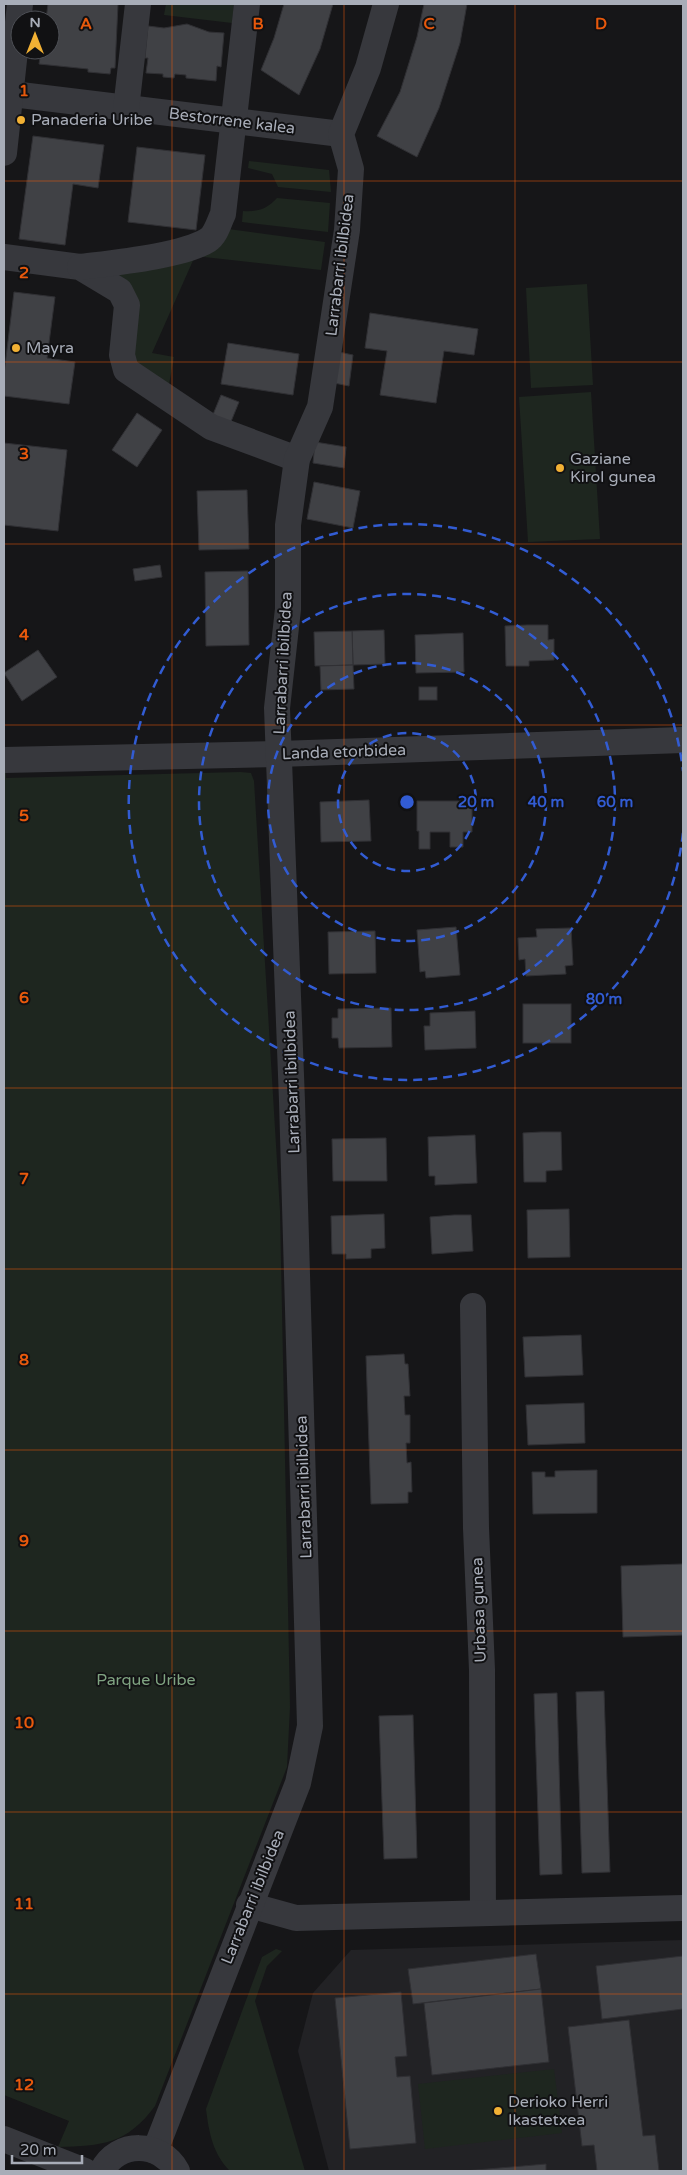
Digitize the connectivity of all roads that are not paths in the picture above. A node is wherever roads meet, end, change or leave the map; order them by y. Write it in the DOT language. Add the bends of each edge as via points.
graph roads {
  1 [pos="20,4"];
  2 [pos="138,4"];
  3 [pos="247,4"];
  4 [pos="386,4"];
  5 [pos="6,94"];
  6 [pos="126,109"];
  7 [pos="234,122"];
  8 [pos="341,134"];
  9 [pos="4,153"];
  10 [pos="4,257"];
  11 [pos="80,267"];
  12 [pos="297,459"];
  13 [pos="683,740"];
  14 [pos="279,754"];
  15 [pos="4,760"];
  16 [pos="473,1306"];
  17 [pos="250,1905"];
  18 [pos="683,1908"];
  19 [pos="483,1914"];
  20 [pos="4,2139"];
  21 [pos="155,2151"];
  22 [pos="85,2171"];
  23 [pos="102,2171"];
  24 [pos="177,2171"];
  1 -- 5 [label="street"];
  2 -- 6 [label="street"];
  3 -- 7 [label="street"];
  4 -- 8 [label="street" via="368,68"];
  5 -- 6 [label="street, Bestorrene kalea"];
  5 -- 9 [label="street"];
  6 -- 7 [label="street, Bestorrene kalea"];
  7 -- 8 [label="street, Bestorrene kalea"];
  7 -- 11 [label="street" via="223,214 210,240 190,248"];
  8 -- 12 [label="street, Larrabarri ibilbidea" via="351,170 347,230 320,407"];
  10 -- 11 [label="street"];
  11 -- 12 [label="street" via="120,290 127,305 122,355 126,370 211,427"];
  12 -- 14 [label="street, Larrabarri ibilbidea" via="288,525 288,609 276,708"];
  13 -- 14 [label="street, Landa etorbidea"];
  14 -- 15 [label="street, Landa etorbidea"];
  14 -- 17 [label="street, Larrabarri ibilbidea" via="310,1726 298,1783"];
  16 -- 19 [label="street, Urbasa gunea" via="482,1670"];
  17 -- 19 [label="street" via="296,1918"];
  17 -- 21 [label="street, Larrabarri ibilbidea"];
  18 -- 19 [label="street"];
  20 -- 22 [label="street"];
  21 -- 23 [label="street" via="142,2147 128,2149 115,2154"];
  21 -- 24 [label="street" via="168,2158"];
}
